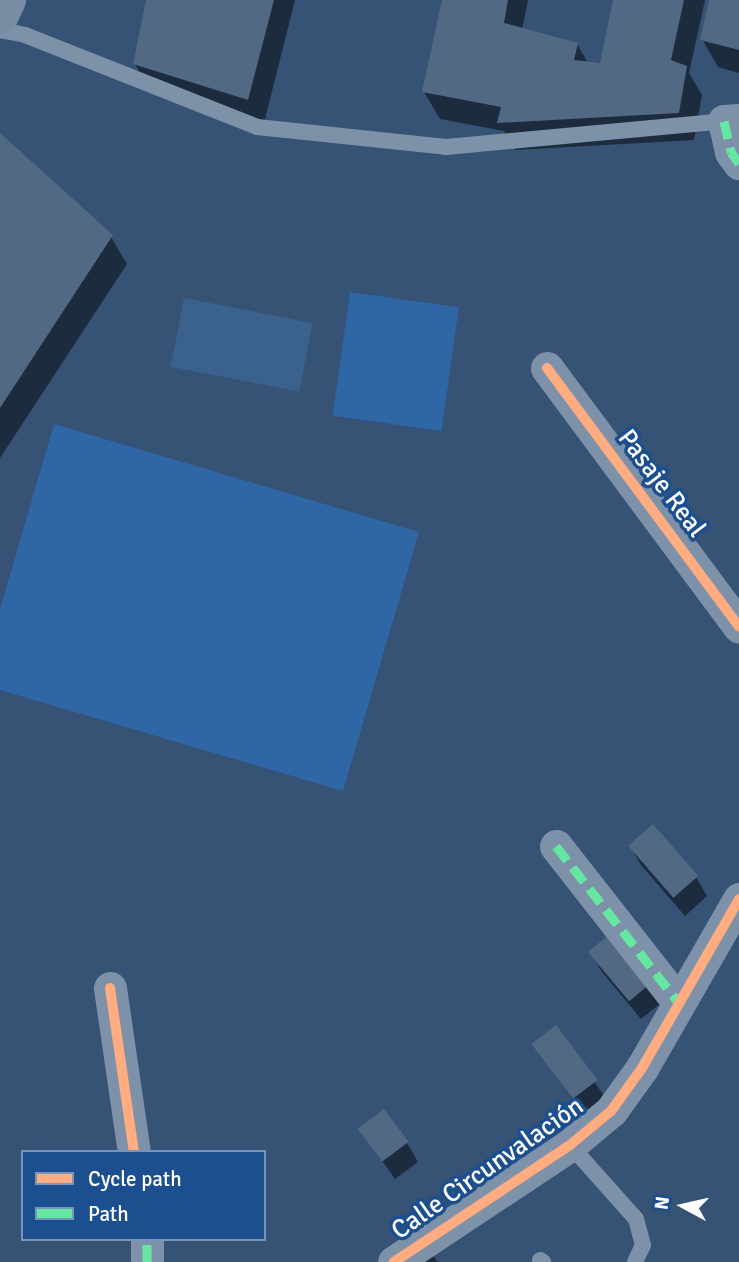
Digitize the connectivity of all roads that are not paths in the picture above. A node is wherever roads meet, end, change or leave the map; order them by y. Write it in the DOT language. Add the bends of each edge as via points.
graph roads {
  1 [pos="7,0"];
  2 [pos="0,15"];
  3 [pos="0,30"];
  4 [pos="732,120"];
  5 [pos="739,163"];
  6 [pos="547,368"];
  7 [pos="739,627"];
  8 [pos="556,846"];
  9 [pos="739,899"];
  10 [pos="110,988"];
  11 [pos="678,1003"];
  12 [pos="570,1145"];
  13 [pos="134,1150"];
  14 [pos="147,1241"];
  15 [pos="147,1262"];
  16 [pos="394,1262"];
  17 [pos="635,1262"];
  1 -- 2 [label="street"];
  3 -- 4 [label="lane" via="25,35 257,127 446,147"];
  4 -- 5 [label="street" via="731,152"];
  6 -- 7 [label="street, Pasaje Real"];
  8 -- 11 [label="street"];
  9 -- 11 [label="street, Calle Circunvalación"];
  10 -- 13 [label="street"];
  11 -- 12 [label="street, Calle Circunvalación" via="642,1069 611,1111"];
  12 -- 16 [label="street, Calle Circunvalación"];
  12 -- 17 [label="lane" via="636,1219 643,1245"];
  14 -- 15 [label="street"];
}
